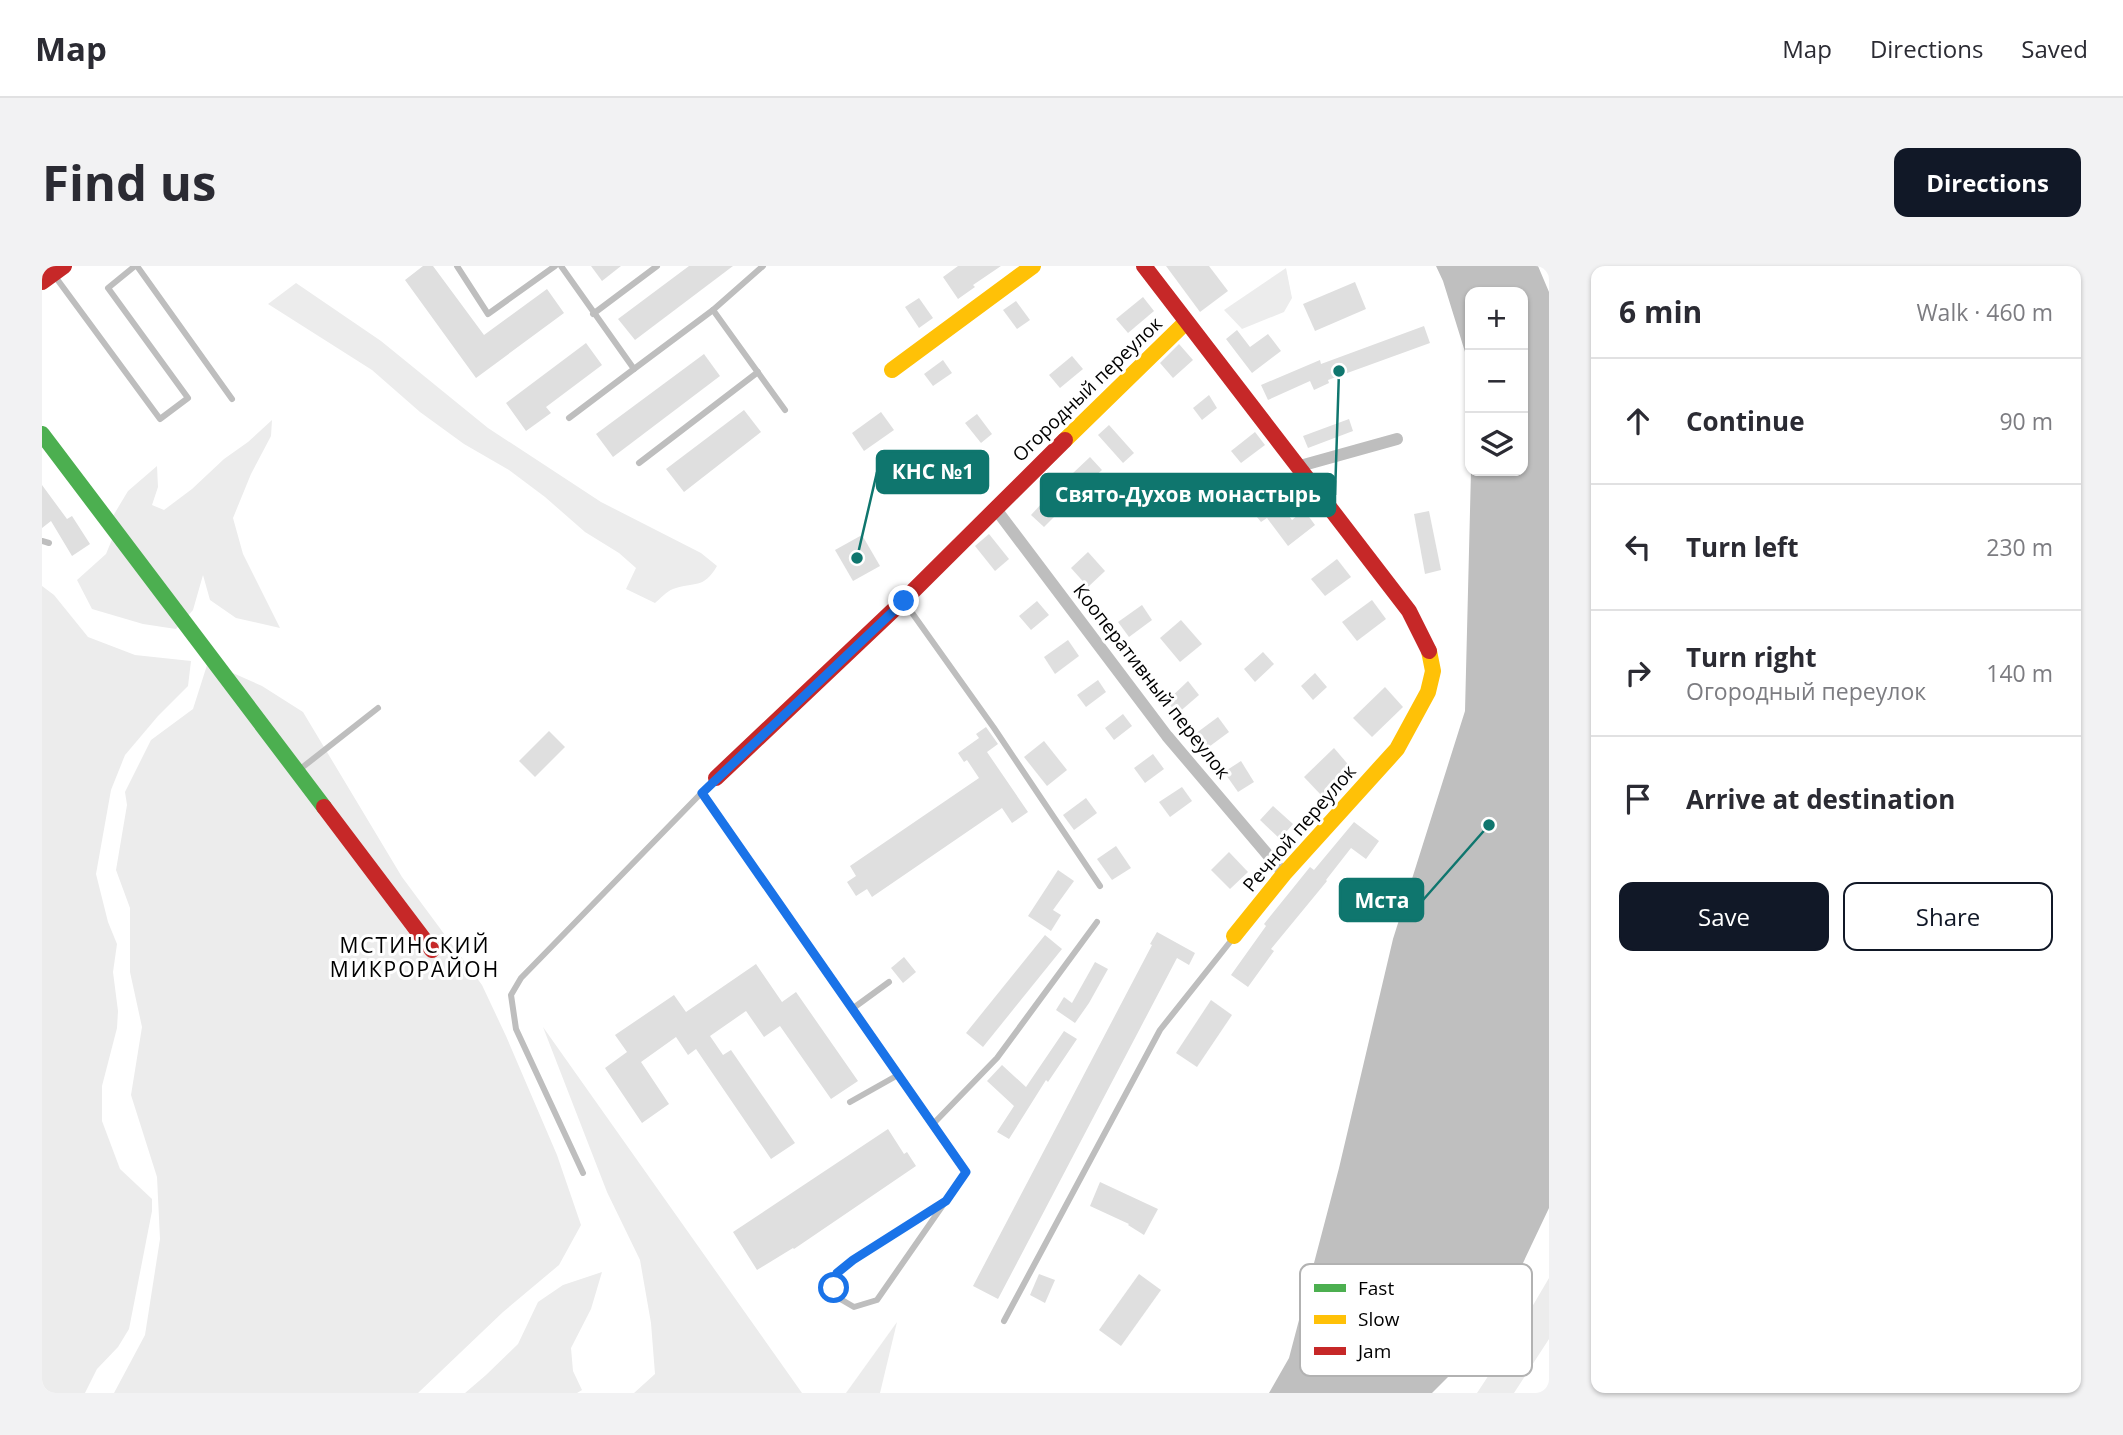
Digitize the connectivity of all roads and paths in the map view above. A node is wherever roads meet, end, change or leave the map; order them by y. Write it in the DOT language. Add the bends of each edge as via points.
graph roads {
  1 [pos="136,266"];
  2 [pos="457,266"];
  3 [pos="555,266"];
  4 [pos="561,266"];
  5 [pos="657,266"];
  6 [pos="764,266"];
  7 [pos="1033,266"];
  8 [pos="1144,266"];
  9 [pos="53,274"];
  10 [pos="713,310"];
  11 [pos="593,314"];
  12 [pos="1186,322"];
  13 [pos="634,369"];
  14 [pos="892,370"];
  15 [pos="758,372"];
  16 [pos="232,399"];
  17 [pos="785,410"];
  18 [pos="569,418"];
  19 [pos="42,434"];
  20 [pos="1397,439"];
  21 [pos="639,463"];
  22 [pos="1300,466"];
  23 [pos="995,508"];
  24 [pos="904,601"];
  25 [pos="378,708"];
  26 [pos="297,771"];
  27 [pos="716,778"];
  28 [pos="702,793"];
  29 [pos="1284,874"];
  30 [pos="1100,886"];
  31 [pos="1097,922"];
  32 [pos="1234,936"];
  33 [pos="432,950"];
  34 [pos="890,982"];
  35 [pos="852,1009"];
  36 [pos="898,1075"];
  37 [pos="850,1102"];
  38 [pos="933,1124"];
  39 [pos="583,1174"];
  40 [pos="946,1201"];
  41 [pos="1004,1321"];
  1 -- 9 [label="lane" via="108,288 188,398 160,419"];
  1 -- 16 [label="lane"];
  2 -- 3 [label="lane" via="488,314"];
  4 -- 11 [label="lane"];
  5 -- 11 [label="lane"];
  6 -- 10 [label="lane"];
  7 -- 14 [label="street"];
  8 -- 12 [label="street, Речной переулок"];
  10 -- 13 [label="lane"];
  10 -- 15 [label="lane"];
  11 -- 13 [label="lane"];
  12 -- 22 [label="street, Речной переулок"];
  12 -- 23 [label="street, Огородный переулок"];
  13 -- 18 [label="lane"];
  15 -- 17 [label="lane"];
  15 -- 21 [label="lane"];
  19 -- 26 [label="street"];
  20 -- 22 [label="street"];
  22 -- 29 [label="street, Речной переулок" via="1409,611 1430,653 1433,671 1428,692 1397,749"];
  23 -- 24 [label="street, Огородный переулок"];
  23 -- 29 [label="street, Кооперативный переулок" via="1167,736"];
  24 -- 27 [label="street, Огородный переулок"];
  24 -- 30 [label="lane"];
  25 -- 26 [label="lane"];
  26 -- 33 [label="street"];
  27 -- 28 [label="lane"];
  28 -- 35 [label="lane"];
  28 -- 39 [label="lane" via="520,978 511,995 516,1029"];
  29 -- 32 [label="street, Речной переулок"];
  31 -- 38 [label="lane" via="997,1058"];
  32 -- 41 [label="lane" via="1160,1030"];
  34 -- 35 [label="lane"];
  35 -- 36 [label="lane"];
  36 -- 37 [label="lane"];
  36 -- 38 [label="lane"];
  38 -- 40 [label="lane" via="966,1172"];
  40 -- 40 [label="lane" via="877,1300 854,1307 842,1300 834,1288 837,1273"];
}
